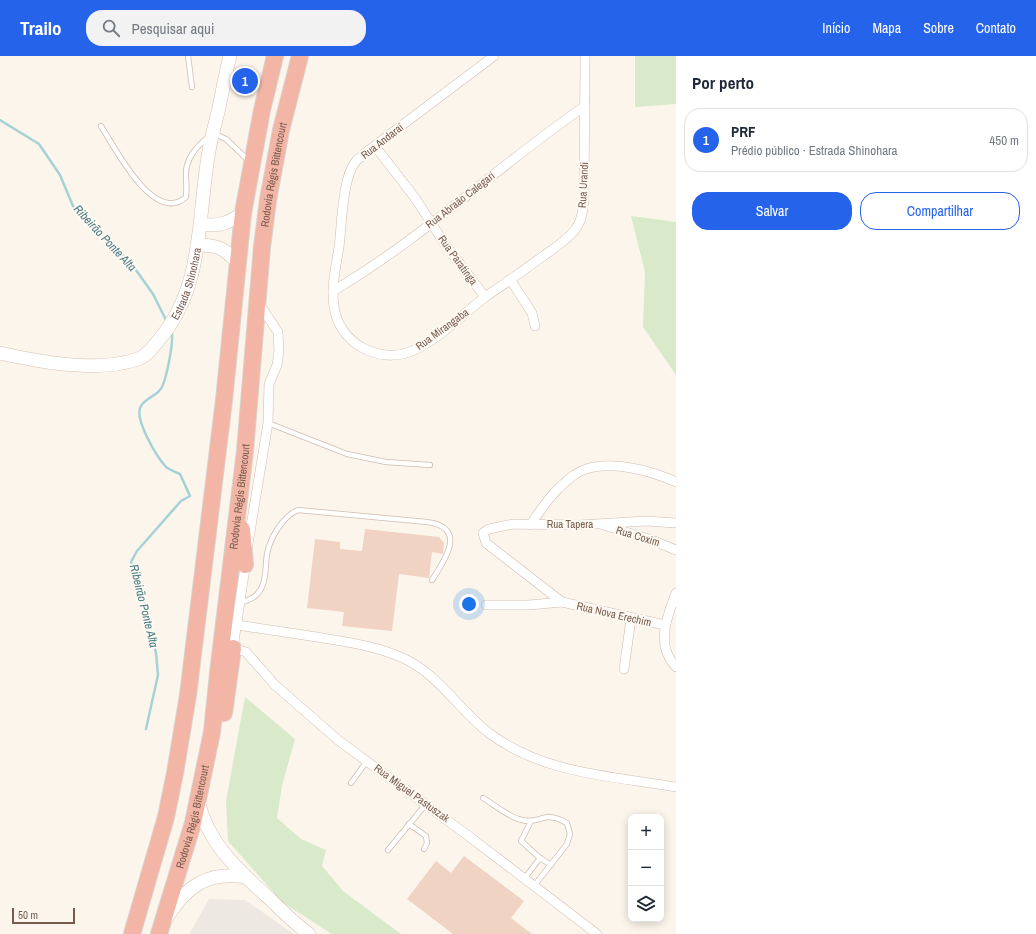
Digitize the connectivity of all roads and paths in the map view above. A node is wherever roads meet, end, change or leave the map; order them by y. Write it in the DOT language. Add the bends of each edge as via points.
graph roads {
  1 [pos="188,56"];
  2 [pos="230,56"];
  3 [pos="275,56"];
  4 [pos="300,56"];
  5 [pos="494,56"];
  6 [pos="585,56"];
  7 [pos="192,87"];
  8 [pos="585,106"];
  9 [pos="101,126"];
  10 [pos="214,134"];
  11 [pos="375,146"];
  12 [pos="252,164"];
  13 [pos="243,213"];
  14 [pos="432,222"];
  15 [pos="201,224"];
  16 [pos="197,245"];
  17 [pos="238,263"];
  18 [pos="510,280"];
  19 [pos="333,291"];
  20 [pos="485,297"];
  21 [pos="257,301"];
  22 [pos="535,326"];
  23 [pos="0,353"];
  24 [pos="268,423"];
  25 [pos="245,450"];
  26 [pos="430,465"];
  27 [pos="676,482"];
  28 [pos="676,523"];
  29 [pos="600,524"];
  30 [pos="530,525"];
  31 [pos="492,547"];
  32 [pos="676,550"];
  33 [pos="245,565"];
  34 [pos="432,580"];
  35 [pos="676,593"];
  36 [pos="562,602"];
  37 [pos="240,603"];
  38 [pos="486,605"];
  39 [pos="631,619"];
  40 [pos="236,625"];
  41 [pos="665,625"];
  42 [pos="233,648"];
  43 [pos="676,667"];
  44 [pos="624,669"];
  45 [pos="212,732"];
  46 [pos="368,761"];
  47 [pos="351,783"];
  48 [pos="676,787"];
  49 [pos="198,798"];
  50 [pos="483,798"];
  51 [pos="426,804"];
  52 [pos="530,821"];
  53 [pos="409,824"];
  54 [pos="424,849"];
  55 [pos="388,850"];
  56 [pos="540,858"];
  57 [pos="551,865"];
  58 [pos="245,877"];
  59 [pos="524,879"];
  60 [pos="534,887"];
  61 [pos="162,928"];
  62 [pos="132,934"];
  63 [pos="309,934"];
  64 [pos="597,934"];
  1 -- 7 [label="lane"];
  2 -- 10 [label="street, Estrada Shinohara"];
  3 -- 12 [label="highway"];
  4 -- 21 [label="highway, Rodovia Régis Bittencourt" via="273,169"];
  5 -- 11 [label="street, Rua Andaraí"];
  6 -- 8 [label="street, Rua Urandi"];
  8 -- 14 [label="street, Rua Abraão Calegari" via="555,126"];
  8 -- 18 [label="street, Rua Urandi" via="584,198 579,223 564,240"];
  9 -- 10 [label="lane" via="136,181 152,195 171,202 178,202 186,197 188,163 201,142"];
  10 -- 12 [label="lane" via="226,139"];
  10 -- 15 [label="street, Estrada Shinohara" via="209,149"];
  11 -- 14 [label="street, Rua Paratinga"];
  11 -- 19 [label="street, Rua Andaraí" via="356,161 349,176"];
  12 -- 13 [label="highway"];
  13 -- 15 [label="street" via="221,225"];
  13 -- 17 [label="highway"];
  14 -- 19 [label="street, Rua Abraão Calegari" via="364,273"];
  14 -- 20 [label="street, Rua Paratinga"];
  15 -- 16 [label="street, Estrada Shinohara"];
  16 -- 17 [label="street" via="218,246"];
  16 -- 23 [label="street, Estrada Shinohara" via="187,291 179,312 148,353 139,359 106,366 74,365"];
  17 -- 62 [label="highway" via="224,400 176,773"];
  18 -- 20 [label="street, Rua Mirangaba"];
  18 -- 22 [label="street" via="532,313"];
  19 -- 20 [label="street, Rua Mirangaba" via="336,315 347,334 358,346 367,351 388,356 413,350"];
  21 -- 24 [label="street" via="278,332 279,341 277,366 269,384"];
  21 -- 25 [label="highway, Rodovia Régis Bittencourt"];
  24 -- 26 [label="lane" via="347,454 386,462"];
  24 -- 33 [label="street"];
  25 -- 33 [label="highway" via="242,520"];
  25 -- 45 [label="highway, Rodovia Régis Bittencourt"];
  27 -- 30 [label="street" via="624,467 587,468 558,489"];
  28 -- 29 [label="street, Rua Tapera" via="646,521"];
  29 -- 30 [label="street, Rua Tapera"];
  29 -- 32 [label="street, Rua Coxim"];
  30 -- 31 [label="street, Rua Tapera" via="501,526 485,530 484,540"];
  31 -- 36 [label="street, Rua Nova Erechim"];
  33 -- 37 [label="street"];
  34 -- 37 [label="lane" via="451,545 448,531 443,526 427,522 298,510 285,519 271,543 260,592 254,598"];
  35 -- 41 [label="street"];
  36 -- 38 [label="street, Rua Nova Erechim"];
  36 -- 39 [label="street, Rua Nova Erechim"];
  37 -- 40 [label="street"];
  39 -- 41 [label="street, Rua Nova Erechim"];
  39 -- 44 [label="street"];
  40 -- 42 [label="street"];
  40 -- 48 [label="street" via="357,644 385,651 406,659 424,670 488,732 513,749 534,759 573,770"];
  41 -- 43 [label="street" via="665,645"];
  42 -- 45 [label="highway" via="223,722"];
  42 -- 46 [label="street, Rua Miguel Pastuszak" via="246,652 275,685 308,716"];
  45 -- 49 [label="highway, Rodovia Régis Bittencourt"];
  46 -- 47 [label="lane"];
  46 -- 51 [label="street, Rua Miguel Pastuszak"];
  49 -- 58 [label="street" via="211,834"];
  49 -- 61 [label="highway, Rodovia Régis Bittencourt"];
  50 -- 52 [label="lane" via="517,818"];
  51 -- 53 [label="lane"];
  51 -- 59 [label="street, Rua Miguel Pastuszak"];
  52 -- 56 [label="lane" via="521,841"];
  52 -- 57 [label="lane" via="550,816 567,823 570,834 567,844"];
  53 -- 54 [label="lane" via="426,836 428,843"];
  53 -- 55 [label="lane"];
  56 -- 57 [label="lane"];
  56 -- 59 [label="lane"];
  57 -- 60 [label="lane"];
  58 -- 61 [label="street" via="219,876 192,886 181,897"];
  58 -- 63 [label="street"];
  59 -- 60 [label="street, Rua Miguel Pastuszak"];
  60 -- 64 [label="street, Rua Miguel Pastuszak"];
}
